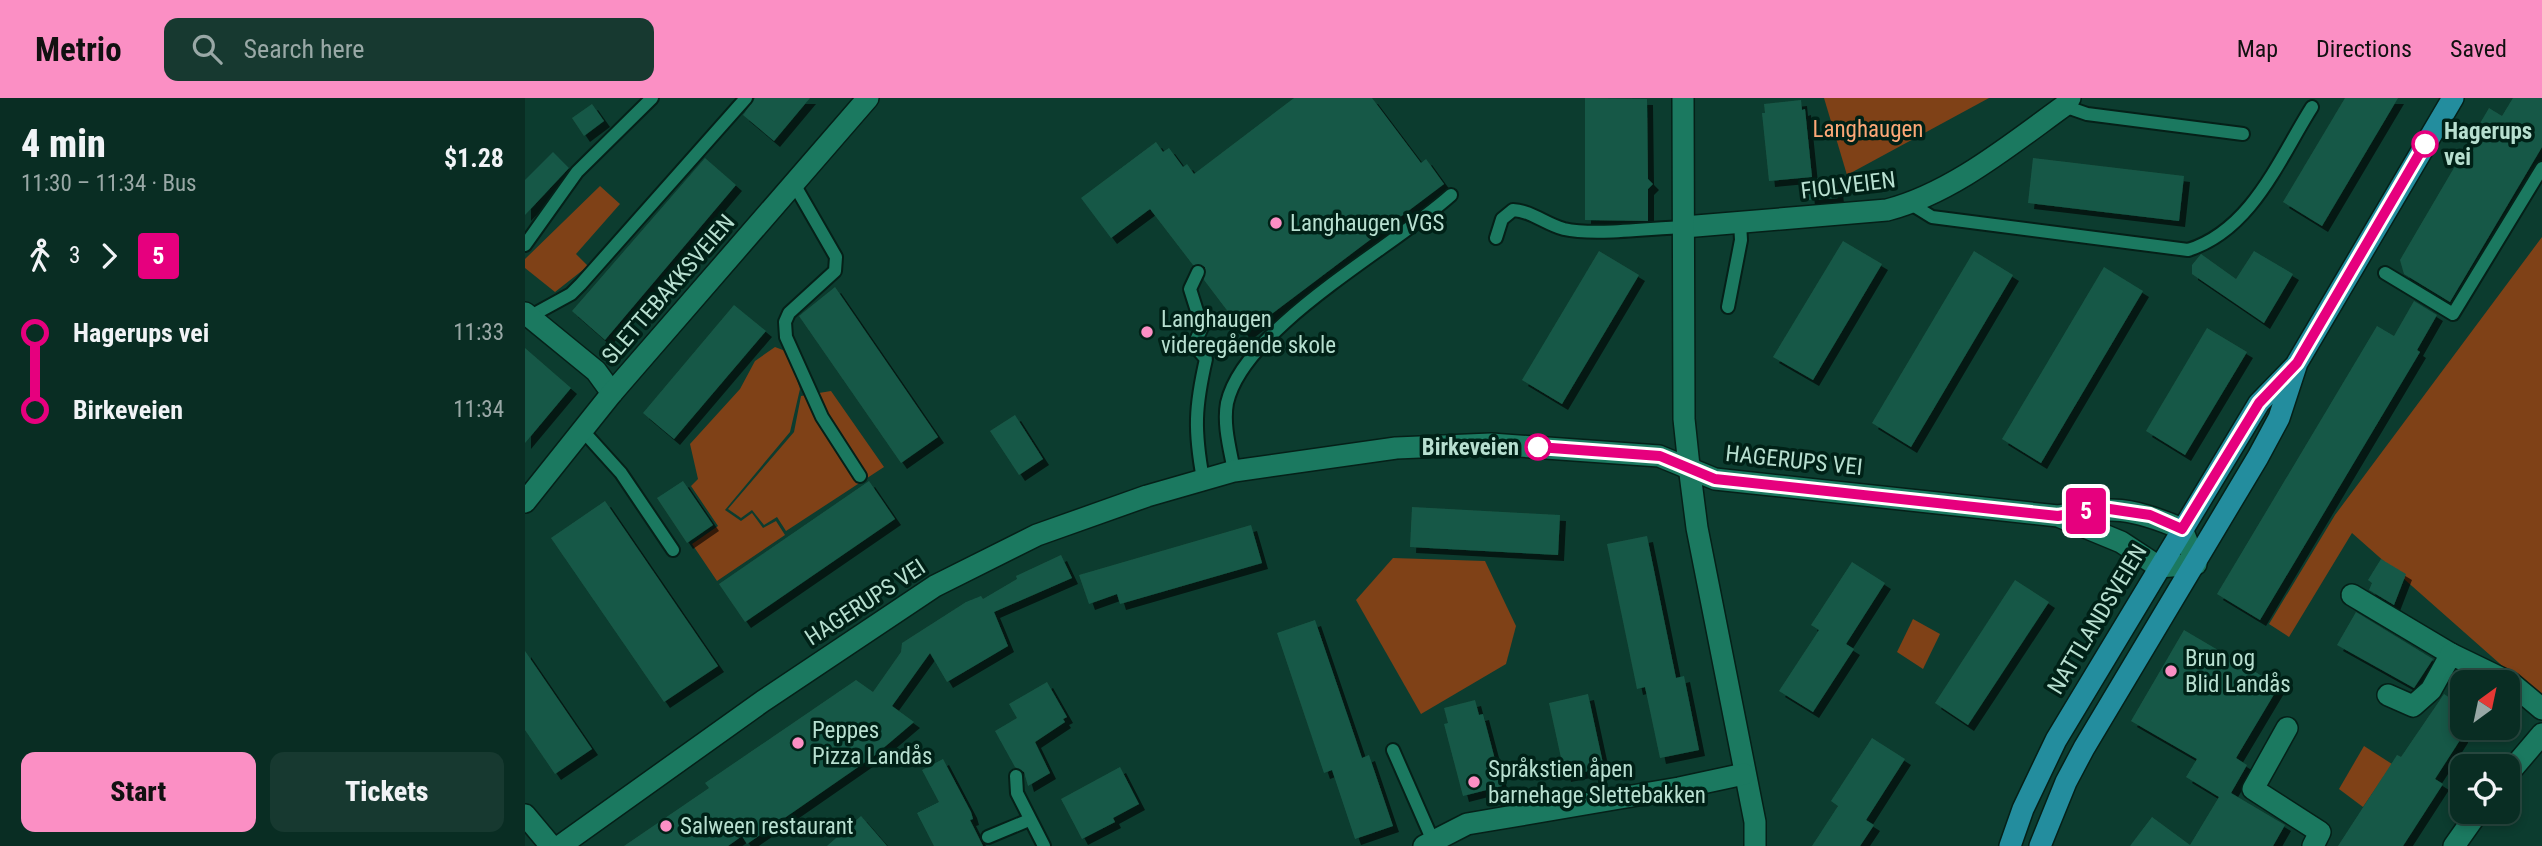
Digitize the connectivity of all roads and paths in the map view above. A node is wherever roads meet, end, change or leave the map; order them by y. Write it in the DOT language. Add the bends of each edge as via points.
graph roads {
  1 [pos="652,98"];
  2 [pos="746,98"];
  3 [pos="868,98"];
  4 [pos="1683,98"];
  5 [pos="2453,98"];
  6 [pos="2067,102"];
  7 [pos="2312,107"];
  8 [pos="2242,134"];
  9 [pos="2542,168"];
  10 [pos="794,184"];
  11 [pos="1451,195"];
  12 [pos="1911,204"];
  13 [pos="1739,223"];
  14 [pos="1684,227"];
  15 [pos="1496,238"];
  16 [pos="525,244"];
  17 [pos="1198,272"];
  18 [pos="2385,273"];
  19 [pos="1728,307"];
  20 [pos="527,315"];
  21 [pos="2297,363"];
  22 [pos="612,393"];
  23 [pos="584,432"];
  24 [pos="1689,466"];
  25 [pos="1234,471"];
  26 [pos="860,476"];
  27 [pos="1203,478"];
  28 [pos="525,502"];
  29 [pos="2058,516"];
  30 [pos="2182,529"];
  31 [pos="673,550"];
  32 [pos="2196,564"];
  33 [pos="2158,567"];
  34 [pos="2352,595"];
  35 [pos="2451,654"];
  36 [pos="2388,695"];
  37 [pos="2542,709"];
  38 [pos="2287,728"];
  39 [pos="2542,734"];
  40 [pos="1393,750"];
  41 [pos="2520,760"];
  42 [pos="1744,774"];
  43 [pos="1016,776"];
  44 [pos="525,815"];
  45 [pos="1029,820"];
  46 [pos="2470,824"];
  47 [pos="988,837"];
  48 [pos="1429,844"];
  49 [pos="551,846"];
  50 [pos="560,846"];
  51 [pos="1044,846"];
  52 [pos="1755,846"];
  53 [pos="2010,846"];
  54 [pos="2040,846"];
  55 [pos="2313,846"];
  56 [pos="2454,846"];
  1 -- 16 [label="lane" via="577,172"];
  2 -- 20 [label="lane" via="571,294"];
  3 -- 10 [label="street, SLETTEBAKKSVEIEN"];
  4 -- 14 [label="street"];
  5 -- 21 [label="main road, NATTLANDSVEIEN"];
  6 -- 8 [label="lane" via="2087,114"];
  6 -- 12 [label="street, FIOLVEIEN" via="1998,155"];
  7 -- 12 [label="lane" via="2247,212 2188,250 1932,217"];
  9 -- 18 [label="lane" via="2453,314"];
  10 -- 22 [label="street, SLETTEBAKKSVEIEN"];
  10 -- 26 [label="lane" via="836,257 836,265 789,313 786,337 823,417"];
  11 -- 25 [label="lane" via="1305,306 1245,365 1226,412"];
  12 -- 13 [label="street, FIOLVEIEN"];
  13 -- 14 [label="street, FIOLVEIEN"];
  13 -- 19 [label="lane" via="1741,240"];
  14 -- 15 [label="lane" via="1579,231 1513,210 1502,219"];
  14 -- 24 [label="street" via="1684,419"];
  17 -- 27 [label="lane" via="1190,289 1202,327 1194,345 1206,359 1196,401"];
  20 -- 22 [label="street" via="596,371"];
  21 -- 30 [label="main road, NATTLANDSVEIEN" via="2259,403"];
  21 -- 32 [label="main road, NATTLANDSVEIEN" via="2279,418"];
  22 -- 23 [label="street, SLETTEBAKKSVEIEN"];
  23 -- 28 [label="street, SLETTEBAKKSVEIEN"];
  23 -- 31 [label="lane" via="624,477"];
  24 -- 25 [label="street, HAGERUPS VEI" via="1660,456 1491,444 1396,448"];
  24 -- 29 [label="street, HAGERUPS VEI" via="1715,479"];
  24 -- 42 [label="street"];
  25 -- 27 [label="street, HAGERUPS VEI"];
  27 -- 50 [label="street, HAGERUPS VEI" via="1037,535 935,586"];
  29 -- 30 [label="street, HAGERUPS VEI" via="2103,508 2150,515"];
  29 -- 33 [label="street, HAGERUPS VEI" via="2121,542"];
  30 -- 32 [label="street"];
  30 -- 33 [label="main road, NATTLANDSVEIEN"];
  32 -- 33 [label="street"];
  32 -- 54 [label="main road, NATTLANDSVEIEN" via="2066,782"];
  33 -- 53 [label="main road, NATTLANDSVEIEN" via="2056,740"];
  34 -- 35 [label="street"];
  35 -- 36 [label="street" via="2431,690 2413,706"];
  35 -- 37 [label="street" via="2511,683"];
  38 -- 55 [label="street" via="2253,789 2321,832"];
  39 -- 41 [label="street"];
  40 -- 48 [label="lane"];
  42 -- 48 [label="street" via="1467,824"];
  42 -- 52 [label="street" via="1755,822"];
  43 -- 45 [label="lane" via="1017,793"];
  44 -- 49 [label="street"];
  45 -- 47 [label="lane"];
  45 -- 51 [label="lane"];
  46 -- 56 [label="street"];
}
